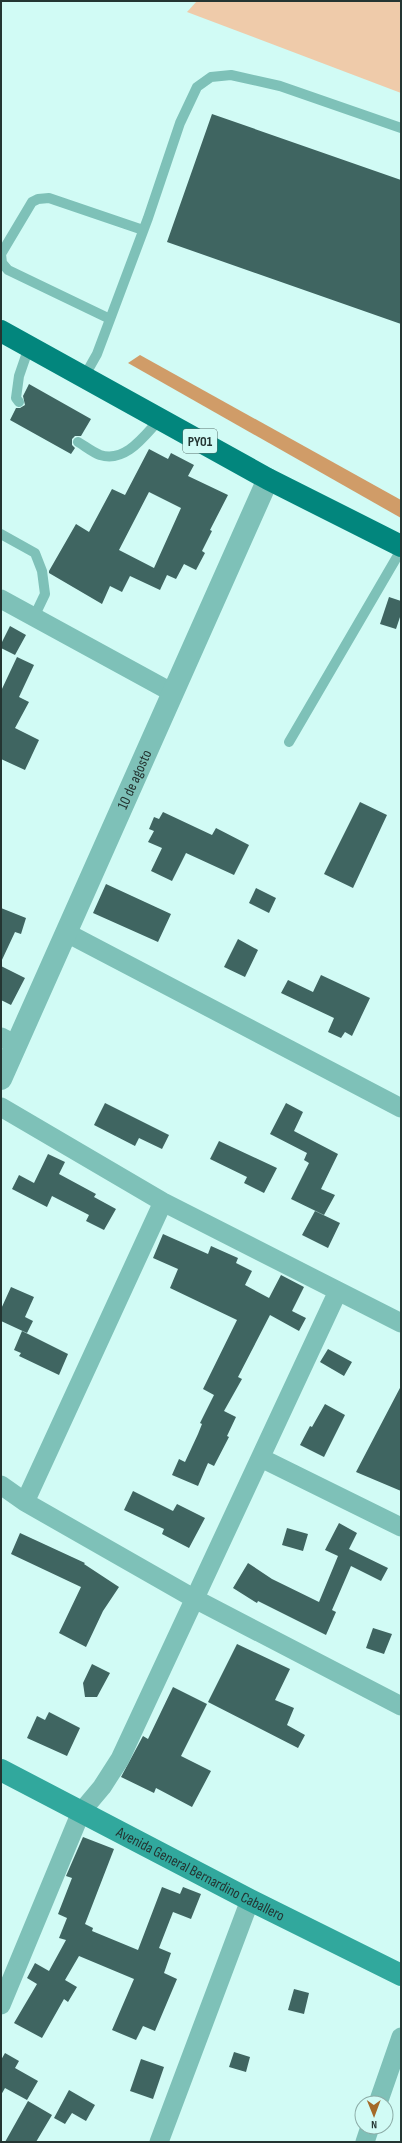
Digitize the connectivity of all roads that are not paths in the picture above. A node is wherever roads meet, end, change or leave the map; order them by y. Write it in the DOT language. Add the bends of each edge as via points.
graph roads {
  1 [pos="401,128"];
  2 [pos="143,230"];
  3 [pos="110,319"];
  4 [pos="1,331"];
  5 [pos="29,347"];
  6 [pos="84,377"];
  7 [pos="19,402"];
  8 [pos="160,419"];
  9 [pos="78,442"];
  10 [pos="268,479"];
  11 [pos="1,534"];
  12 [pos="401,546"];
  13 [pos="401,550"];
  14 [pos="1,600"];
  15 [pos="34,617"];
  16 [pos="173,693"];
  17 [pos="289,742"];
  18 [pos="66,933"];
  19 [pos="8,1041"];
  20 [pos="1,1079"];
  21 [pos="1,1107"];
  22 [pos="401,1108"];
  23 [pos="163,1202"];
  24 [pos="338,1291"];
  25 [pos="401,1323"];
  26 [pos="261,1458"];
  27 [pos="1,1485"];
  28 [pos="25,1502"];
  29 [pos="401,1527"];
  30 [pos="195,1599"];
  31 [pos="401,1706"];
  32 [pos="1,1770"];
  33 [pos="81,1812"];
  34 [pos="250,1900"];
  35 [pos="401,1975"];
  36 [pos="1,2005"];
  37 [pos="400,2043"];
  38 [pos="381,2095"];
  39 [pos="159,2142"];
  1 -- 2 [label="lane" via="280,86 231,75 211,78 197,87 180,123"];
  2 -- 3 [label="lane"];
  2 -- 3 [label="lane" via="49,198 38,199 32,202 1,254 2,263 8,270"];
  3 -- 6 [label="lane" via="97,354"];
  4 -- 5 [label="highway, PY01"];
  5 -- 6 [label="highway, PY01"];
  5 -- 7 [label="lane" via="17,386 16,398"];
  6 -- 8 [label="highway, PY01"];
  8 -- 9 [label="lane" via="131,450 121,454 99,454"];
  8 -- 10 [label="highway, PY01"];
  10 -- 12 [label="highway, PY01"];
  10 -- 16 [label="street, 10 de agosto"];
  11 -- 15 [label="lane" via="35,553 38,559 45,594"];
  13 -- 17 [label="lane"];
  14 -- 15 [label="street"];
  15 -- 16 [label="street"];
  16 -- 18 [label="street, 10 de agosto"];
  18 -- 19 [label="street, 10 de agosto"];
  18 -- 22 [label="street"];
  19 -- 20 [label="street, 10 de agosto"];
  21 -- 23 [label="street"];
  23 -- 24 [label="street"];
  23 -- 28 [label="street"];
  24 -- 25 [label="street"];
  24 -- 26 [label="street"];
  26 -- 29 [label="street"];
  26 -- 30 [label="street"];
  27 -- 28 [label="street"];
  28 -- 30 [label="street"];
  30 -- 31 [label="street"];
  30 -- 33 [label="street" via="120,1759 102,1787"];
  32 -- 33 [label="main road, Avenida General Bernardino Caballero"];
  33 -- 34 [label="main road, Avenida General Bernardino Caballero"];
  33 -- 36 [label="street"];
  34 -- 35 [label="main road, Avenida General Bernardino Caballero"];
  34 -- 39 [label="street"];
  37 -- 38 [label="street"];
}
